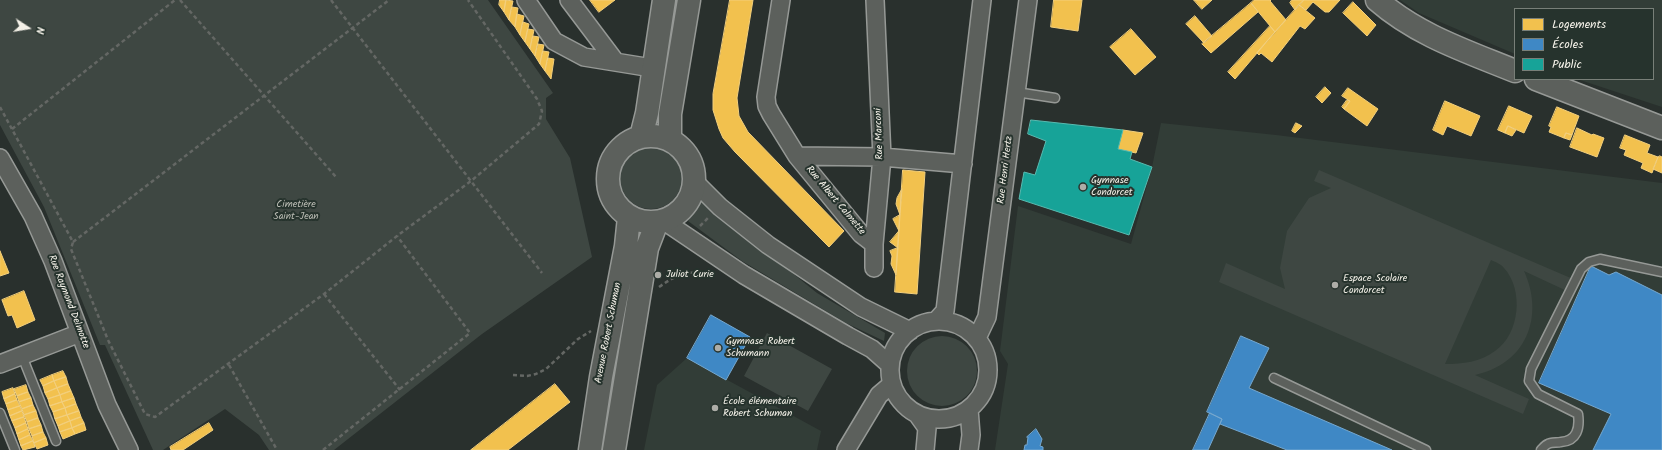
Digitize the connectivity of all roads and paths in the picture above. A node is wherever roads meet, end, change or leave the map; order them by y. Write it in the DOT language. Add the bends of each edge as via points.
graph roads {
  1 [pos="175,0"];
  2 [pos="180,0"];
  3 [pos="331,0"];
  4 [pos="389,0"];
  5 [pos="468,0"];
  6 [pos="526,0"];
  7 [pos="569,0"];
  8 [pos="664,0"];
  9 [pos="689,0"];
  10 [pos="781,0"];
  11 [pos="875,0"];
  12 [pos="982,0"];
  13 [pos="1028,0"];
  14 [pos="1377,0"];
  15 [pos="353,28"];
  16 [pos="615,61"];
  17 [pos="652,68"];
  18 [pos="1514,71"];
  19 [pos="1539,80"];
  20 [pos="1016,92"];
  21 [pos="264,96"];
  22 [pos="1055,98"];
  23 [pos="0,107"];
  24 [pos="1657,123"];
  25 [pos="12,129"];
  26 [pos="641,137"];
  27 [pos="670,140"];
  28 [pos="797,156"];
  29 [pos="882,157"];
  30 [pos="0,158"];
  31 [pos="963,164"];
  32 [pos="336,177"];
  33 [pos="471,181"];
  34 [pos="694,181"];
  35 [pos="629,217"];
  36 [pos="660,221"];
  37 [pos="397,236"];
  38 [pos="73,242"];
  39 [pos="874,244"];
  40 [pos="874,268"];
  41 [pos="1662,272"];
  42 [pos="542,273"];
  43 [pos="324,294"];
  44 [pos="936,321"];
  45 [pos="910,331"];
  46 [pos="80,333"];
  47 [pos="977,338"];
  48 [pos="22,356"];
  49 [pos="0,364"];
  50 [pos="890,364"];
  51 [pos="229,365"];
  52 [pos="1274,378"];
  53 [pos="892,384"];
  54 [pos="400,390"];
  55 [pos="969,409"];
  56 [pos="0,413"];
  57 [pos="917,414"];
  58 [pos="56,441"];
  59 [pos="589,447"];
  60 [pos="15,450"];
  61 [pos="129,450"];
  62 [pos="277,450"];
  63 [pos="323,450"];
  64 [pos="614,450"];
  65 [pos="846,450"];
  66 [pos="925,450"];
  67 [pos="969,450"];
  68 [pos="1426,450"];
  69 [pos="1541,450"];
  1 -- 25 [label="path"];
  2 -- 21 [label="path"];
  3 -- 15 [label="path"];
  4 -- 15 [label="path"];
  5 -- 33 [label="path" via="529,85 542,111 539,124"];
  6 -- 16 [label="street" via="554,41 584,57"];
  7 -- 16 [label="street"];
  8 -- 17 [label="main road"];
  9 -- 27 [label="main road" via="670,114"];
  10 -- 28 [label="street, Rue Albert Calmette" via="766,97 771,114"];
  11 -- 29 [label="street, Rue Marconi"];
  12 -- 31 [label="street"];
  13 -- 20 [label="street, Rue Henri Hertz"];
  14 -- 18 [label="main road" via="1398,17 1435,39"];
  15 -- 21 [label="path"];
  15 -- 33 [label="path"];
  16 -- 17 [label="street"];
  17 -- 26 [label="main road"];
  19 -- 24 [label="main road"];
  20 -- 22 [label="lane"];
  20 -- 47 [label="street, Rue Henri Hertz" via="987,318"];
  21 -- 32 [label="path"];
  21 -- 38 [label="path"];
  23 -- 25 [label="path"];
  25 -- 38 [label="path"];
  26 -- 27 [label="main road"];
  26 -- 35 [label="main road" via="629,142 620,150 608,171 611,195 617,206"];
  27 -- 34 [label="main road" via="688,157 693,168"];
  28 -- 29 [label="street, Rue Albert Calmette"];
  28 -- 39 [label="street, Rue Albert Calmette" via="862,234"];
  29 -- 31 [label="street, Rue Albert Calmette"];
  29 -- 39 [label="street, Rue Marconi"];
  30 -- 46 [label="street, Rue Raymond Delmotte" via="33,216"];
  31 -- 44 [label="street" via="945,311"];
  33 -- 37 [label="path"];
  33 -- 42 [label="path"];
  34 -- 36 [label="main road" via="692,194 686,206 676,215"];
  34 -- 45 [label="street" via="720,207 768,245 861,307"];
  35 -- 36 [label="main road" via="644,222"];
  35 -- 59 [label="main road, Avenue Robert Schuman" via="626,246"];
  36 -- 50 [label="street" via="744,275 872,349"];
  36 -- 64 [label="main road" via="647,248"];
  37 -- 43 [label="path"];
  37 -- 54 [label="path" via="470,333"];
  38 -- 51 [label="path" via="71,249 108,340 145,414 155,417"];
  39 -- 40 [label="street, Rue Marconi"];
  41 -- 69 [label="lane" via="1600,259 1589,262 1580,269 1531,369 1529,381 1538,394 1578,414 1578,431 1574,437 1563,442 1548,443"];
  43 -- 51 [label="path"];
  43 -- 54 [label="path"];
  44 -- 45 [label="street" via="922,324"];
  44 -- 47 [label="street" via="951,322 965,328"];
  45 -- 50 [label="street" via="897,346"];
  46 -- 48 [label="street"];
  46 -- 61 [label="street, Rue Raymond Delmotte" via="107,405"];
  47 -- 55 [label="street" via="987,358 987,381 983,392"];
  48 -- 49 [label="street"];
  48 -- 58 [label="lane"];
  50 -- 53 [label="street"];
  51 -- 62 [label="path"];
  52 -- 68 [label="lane"];
  53 -- 57 [label="street" via="906,406"];
  53 -- 65 [label="street" via="879,395"];
  54 -- 63 [label="path"];
  55 -- 57 [label="street" via="957,416 944,419"];
  55 -- 67 [label="street"];
  56 -- 60 [label="lane"];
  57 -- 66 [label="street" via="928,428"];
}
